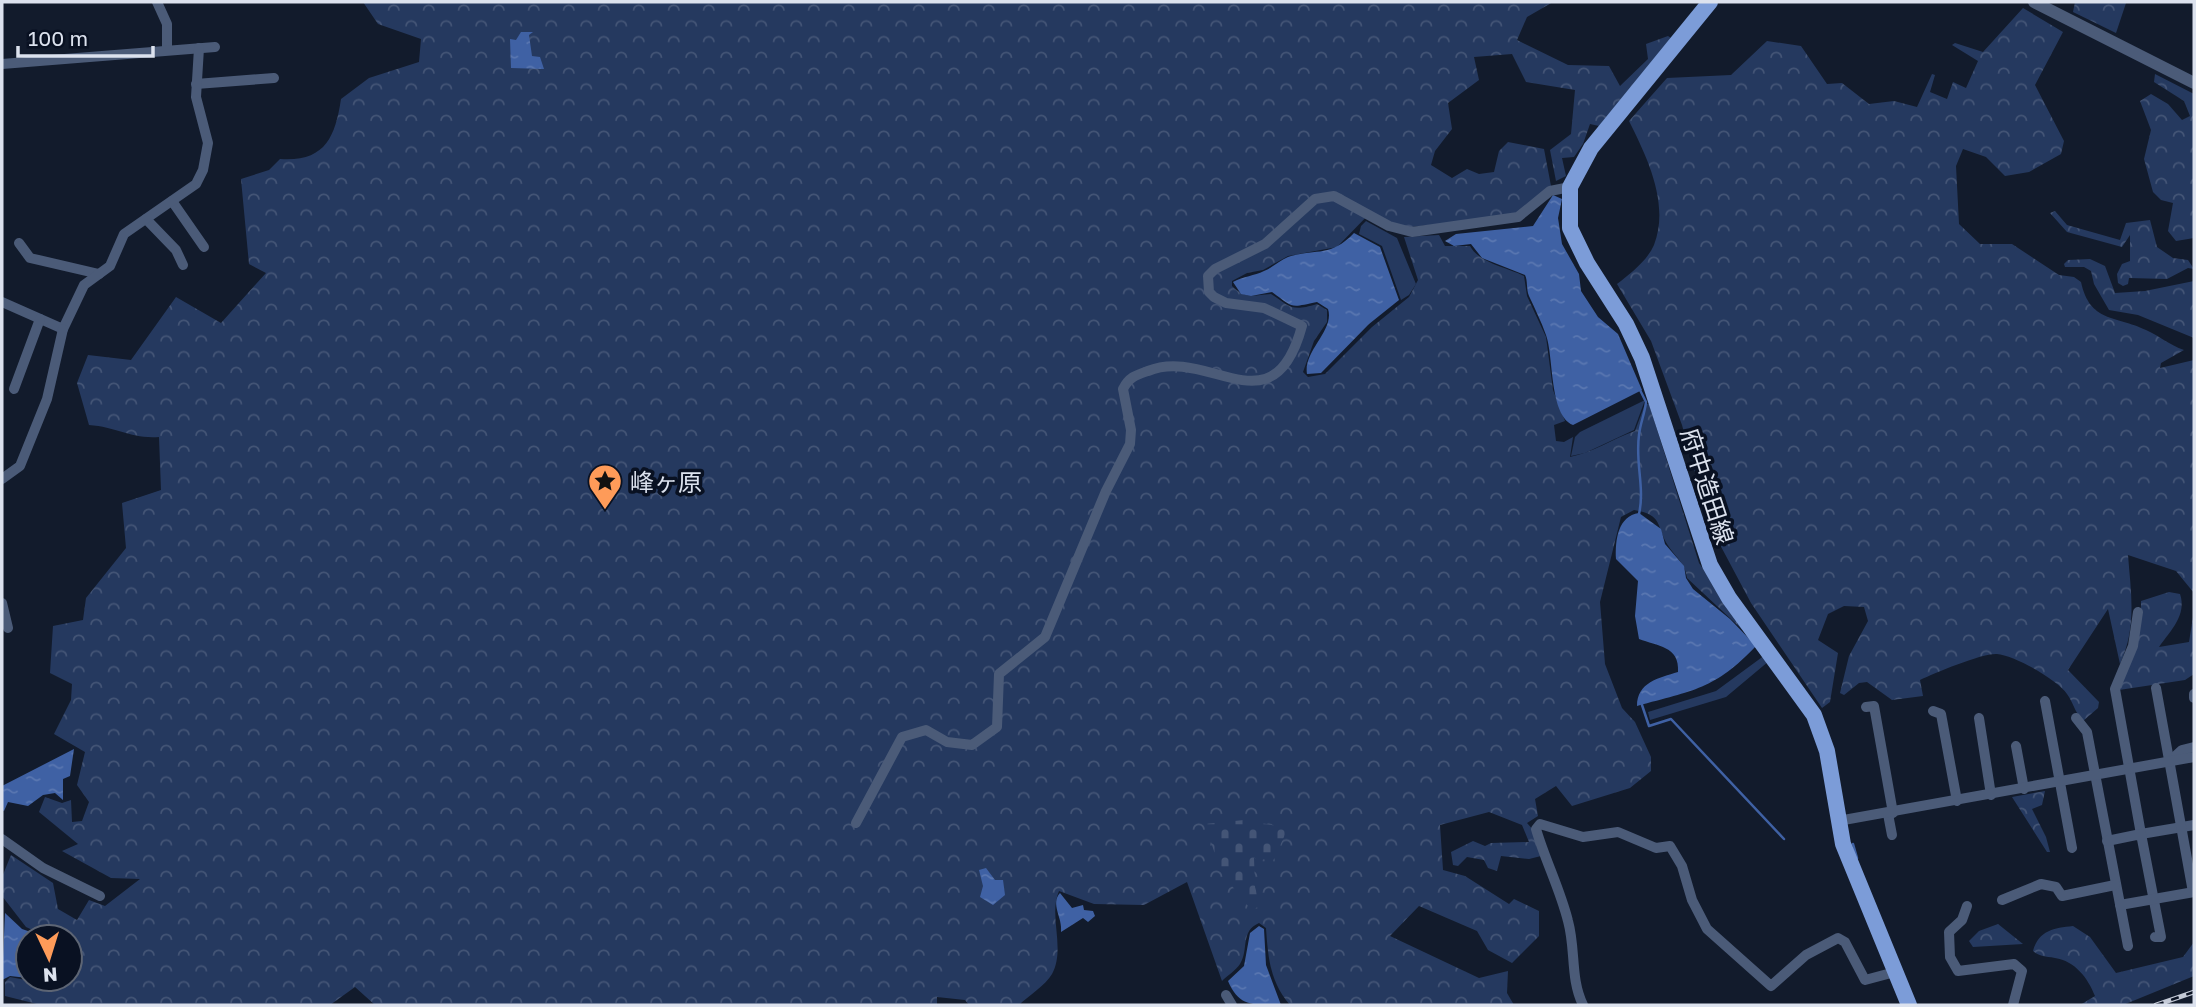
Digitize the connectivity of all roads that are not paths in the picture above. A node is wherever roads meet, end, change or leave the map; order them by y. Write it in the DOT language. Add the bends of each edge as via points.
graph roads {
  1 [pos="157,2"];
  2 [pos="1710,2"];
  3 [pos="2034,2"];
  4 [pos="215,47"];
  5 [pos="199,48"];
  6 [pos="167,50"];
  7 [pos="2,64"];
  8 [pos="274,78"];
  9 [pos="2194,83"];
  10 [pos="196,84"];
  11 [pos="1570,187"];
  12 [pos="172,201"];
  13 [pos="146,219"];
  14 [pos="19,243"];
  15 [pos="204,247"];
  16 [pos="183,265"];
  17 [pos="99,274"];
  18 [pos="2,302"];
  19 [pos="40,318"];
  20 [pos="63,329"];
  21 [pos="14,389"];
  22 [pos="2,479"];
  23 [pos="2,603"];
  24 [pos="2138,612"];
  25 [pos="8,628"];
  26 [pos="2156,688"];
  27 [pos="2045,701"];
  28 [pos="1866,707"];
  29 [pos="1933,711"];
  30 [pos="1979,718"];
  31 [pos="2076,718"];
  32 [pos="2016,746"];
  33 [pos="2194,747"];
  34 [pos="2194,757"];
  35 [pos="2169,762"];
  36 [pos="2129,770"];
  37 [pos="2095,776"];
  38 [pos="2060,782"];
  39 [pos="2024,789"];
  40 [pos="1991,795"];
  41 [pos="1956,801"];
  42 [pos="1891,814"];
  43 [pos="1838,821"];
  44 [pos="856,823"];
  45 [pos="2194,825"];
  46 [pos="2181,827"];
  47 [pos="2141,834"];
  48 [pos="1892,835"];
  49 [pos="2,839"];
  50 [pos="2107,841"];
  51 [pos="2072,848"];
  52 [pos="2115,885"];
  53 [pos="2194,892"];
  54 [pos="100,896"];
  55 [pos="2153,899"];
  56 [pos="2002,900"];
  57 [pos="2120,905"];
  58 [pos="1967,906"];
  59 [pos="2155,937"];
  60 [pos="2127,946"];
  61 [pos="1895,972"];
  62 [pos="1583,1005"];
  63 [pos="1909,1005"];
  64 [pos="2013,1005"];
  1 -- 6 [label="street" via="167,24"];
  2 -- 11 [label="main road, 府中造田線" via="1591,148"];
  3 -- 9 [label="street"];
  4 -- 5 [label="street"];
  5 -- 6 [label="street"];
  5 -- 10 [label="street"];
  6 -- 7 [label="street"];
  8 -- 10 [label="street"];
  10 -- 12 [label="street" via="208,144 203,170 196,184"];
  11 -- 43 [label="main road, 府中造田線" via="1570,229 1642,358 1710,565 1814,715 1827,751"];
  11 -- 44 [label="street" via="1550,191 1518,217 1412,232 1389,226 1334,196 1322,196 1307,204 1265,244 1215,269 1207,285 1214,297 1226,303 1264,307 1302,326 1281,368 1263,381 1244,383 1177,364 1161,365 1129,378 1123,389 1130,444 1045,637 999,674 997,727 972,745 947,742 926,730 902,737"];
  12 -- 13 [label="street"];
  12 -- 15 [label="street"];
  13 -- 16 [label="street" via="176,250"];
  13 -- 17 [label="street" via="124,234 110,266"];
  14 -- 17 [label="street" via="30,258"];
  17 -- 20 [label="street" via="84,285"];
  18 -- 19 [label="street"];
  19 -- 20 [label="street"];
  19 -- 21 [label="street"];
  20 -- 22 [label="street" via="47,399 20,467"];
  23 -- 25 [label="street"];
  24 -- 36 [label="street" via="2133,646 2115,689"];
  26 -- 35 [label="street"];
  27 -- 38 [label="street"];
  28 -- 42 [label="street" via="1874,706"];
  29 -- 41 [label="street" via="1941,714"];
  30 -- 40 [label="street"];
  31 -- 37 [label="street" via="2087,732"];
  32 -- 39 [label="street"];
  33 -- 35 [label="street" via="2182,750"];
  34 -- 35 [label="street"];
  35 -- 36 [label="street"];
  35 -- 46 [label="street"];
  36 -- 37 [label="street"];
  36 -- 47 [label="street"];
  37 -- 38 [label="street"];
  37 -- 50 [label="street"];
  38 -- 39 [label="street"];
  38 -- 51 [label="street"];
  39 -- 40 [label="street"];
  40 -- 41 [label="street"];
  41 -- 42 [label="street"];
  42 -- 43 [label="street"];
  42 -- 48 [label="street"];
  43 -- 61 [label="main road, 府中造田線" via="1849,862"];
  45 -- 46 [label="street"];
  46 -- 47 [label="street"];
  46 -- 53 [label="street"];
  47 -- 50 [label="street"];
  47 -- 55 [label="street"];
  49 -- 54 [label="street" via="43,868"];
  50 -- 52 [label="street"];
  52 -- 56 [label="street" via="2062,896 2056,887 2041,884"];
  52 -- 57 [label="street"];
  53 -- 55 [label="street"];
  55 -- 57 [label="street"];
  55 -- 59 [label="street" via="2161,937"];
  57 -- 60 [label="street"];
  58 -- 64 [label="street" via="1962,920 1949,932 1950,957 1958,971 1966,972 2014,964 2022,971"];
  61 -- 62 [label="street" via="1865,980 1845,942 1838,938 1806,955 1771,986 1707,929 1670,846 1656,848 1618,832 1583,837 1540,824 1536,829 1542,850 1569,923 1574,983"];
  61 -- 63 [label="main road, 府中造田線"];
}
